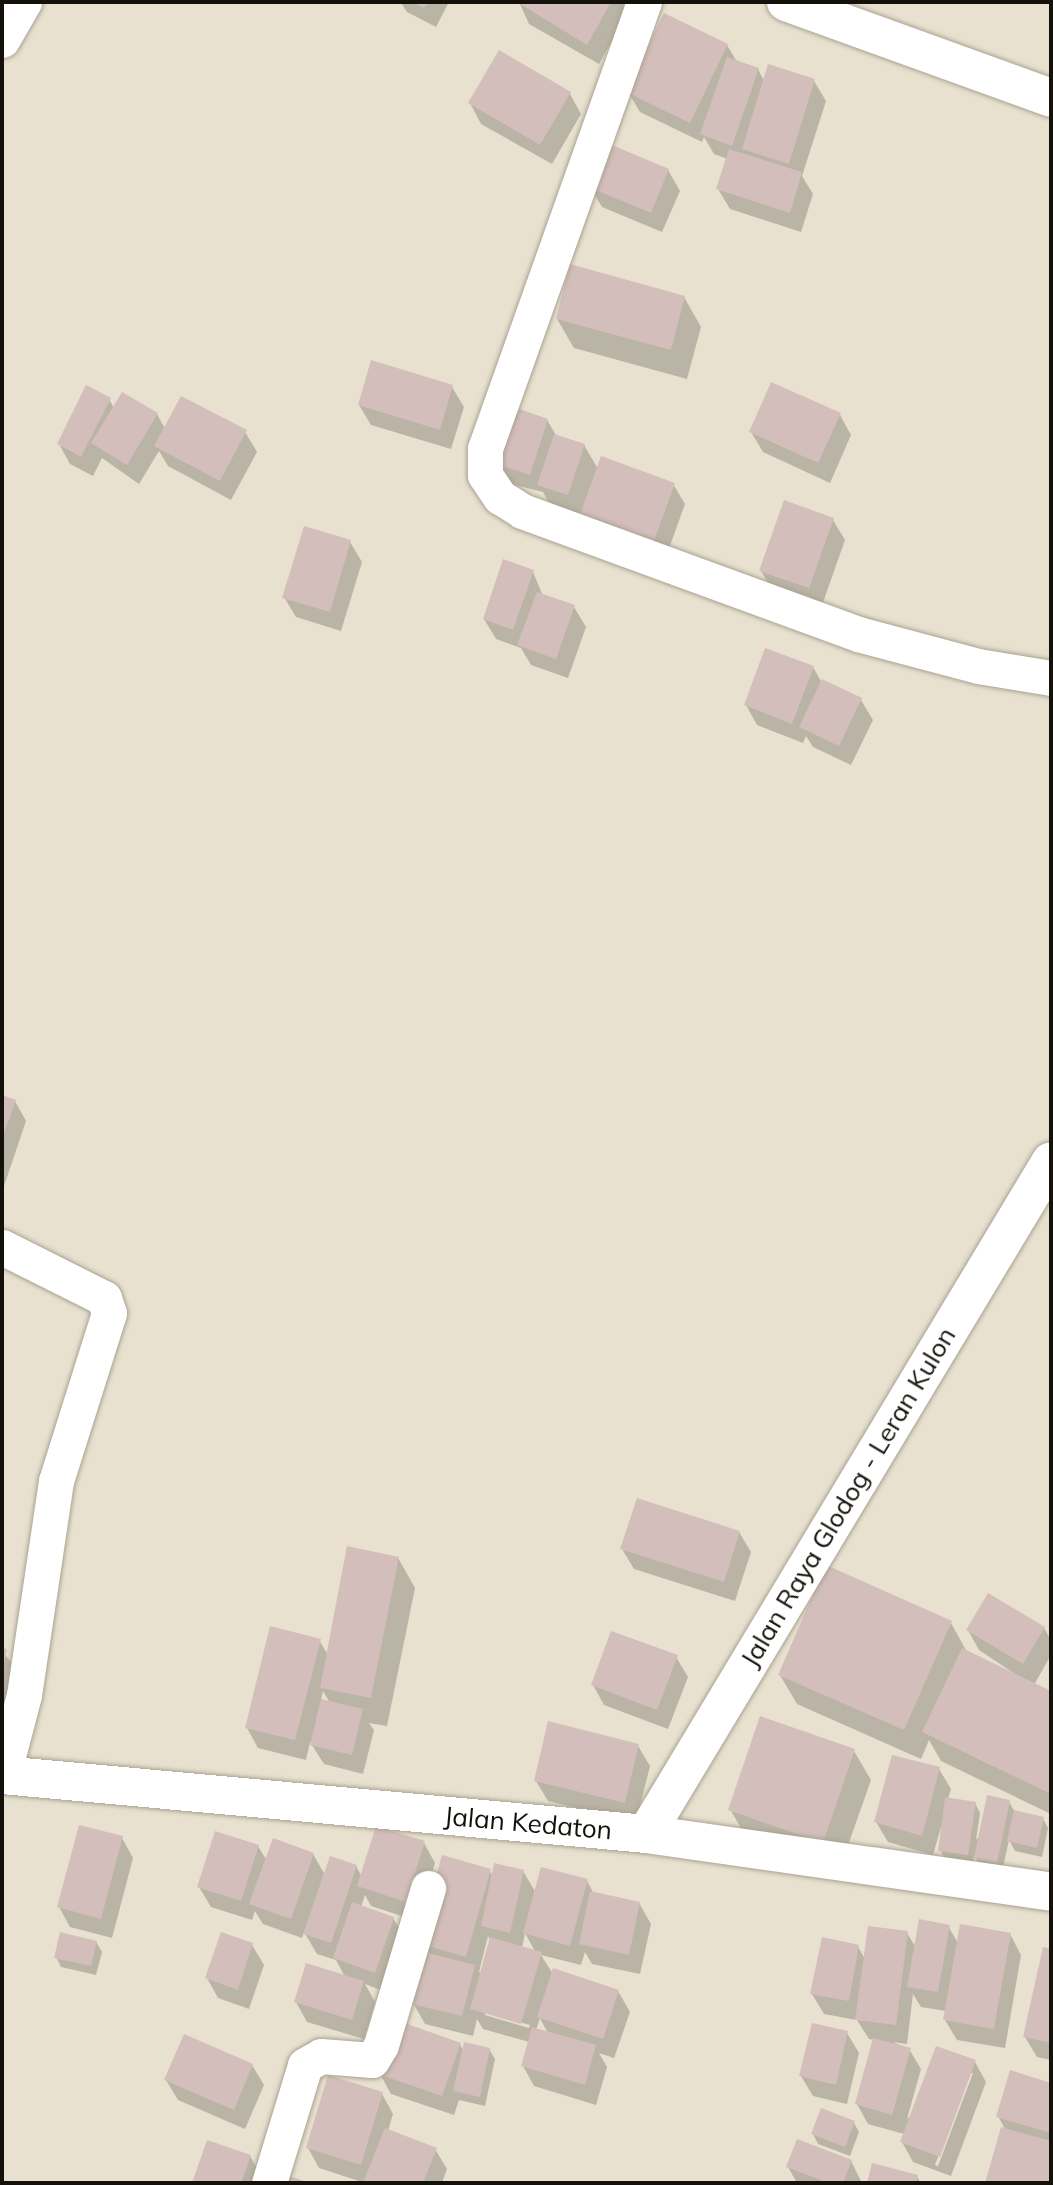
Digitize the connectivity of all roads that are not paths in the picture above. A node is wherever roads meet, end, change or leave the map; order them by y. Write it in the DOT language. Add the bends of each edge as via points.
graph roads {
  1 [pos="24,2"];
  2 [pos="644,2"];
  3 [pos="786,2"];
  4 [pos="2,40"];
  5 [pos="1051,98"];
  6 [pos="1051,678"];
  7 [pos="1051,1161"];
  8 [pos="2,1247"];
  9 [pos="3,1775"];
  10 [pos="646,1834"];
  11 [pos="428,1888"];
  12 [pos="1051,1892"];
  13 [pos="269,2183"];
  1 -- 4 [label="street"];
  2 -- 6 [label="street" via="485,448 485,475 500,497 522,511 832,625 978,666"];
  3 -- 5 [label="street"];
  7 -- 10 [label="street, Jalan Raya Glodog - Leran Kulon"];
  8 -- 9 [label="street" via="104,1298 108,1313 56,1481 24,1695"];
  9 -- 10 [label="street, Jalan Kedaton"];
  10 -- 12 [label="street, Jalan Kedaton"];
  11 -- 13 [label="street" via="382,2045 372,2060 321,2056 305,2065"];
}
